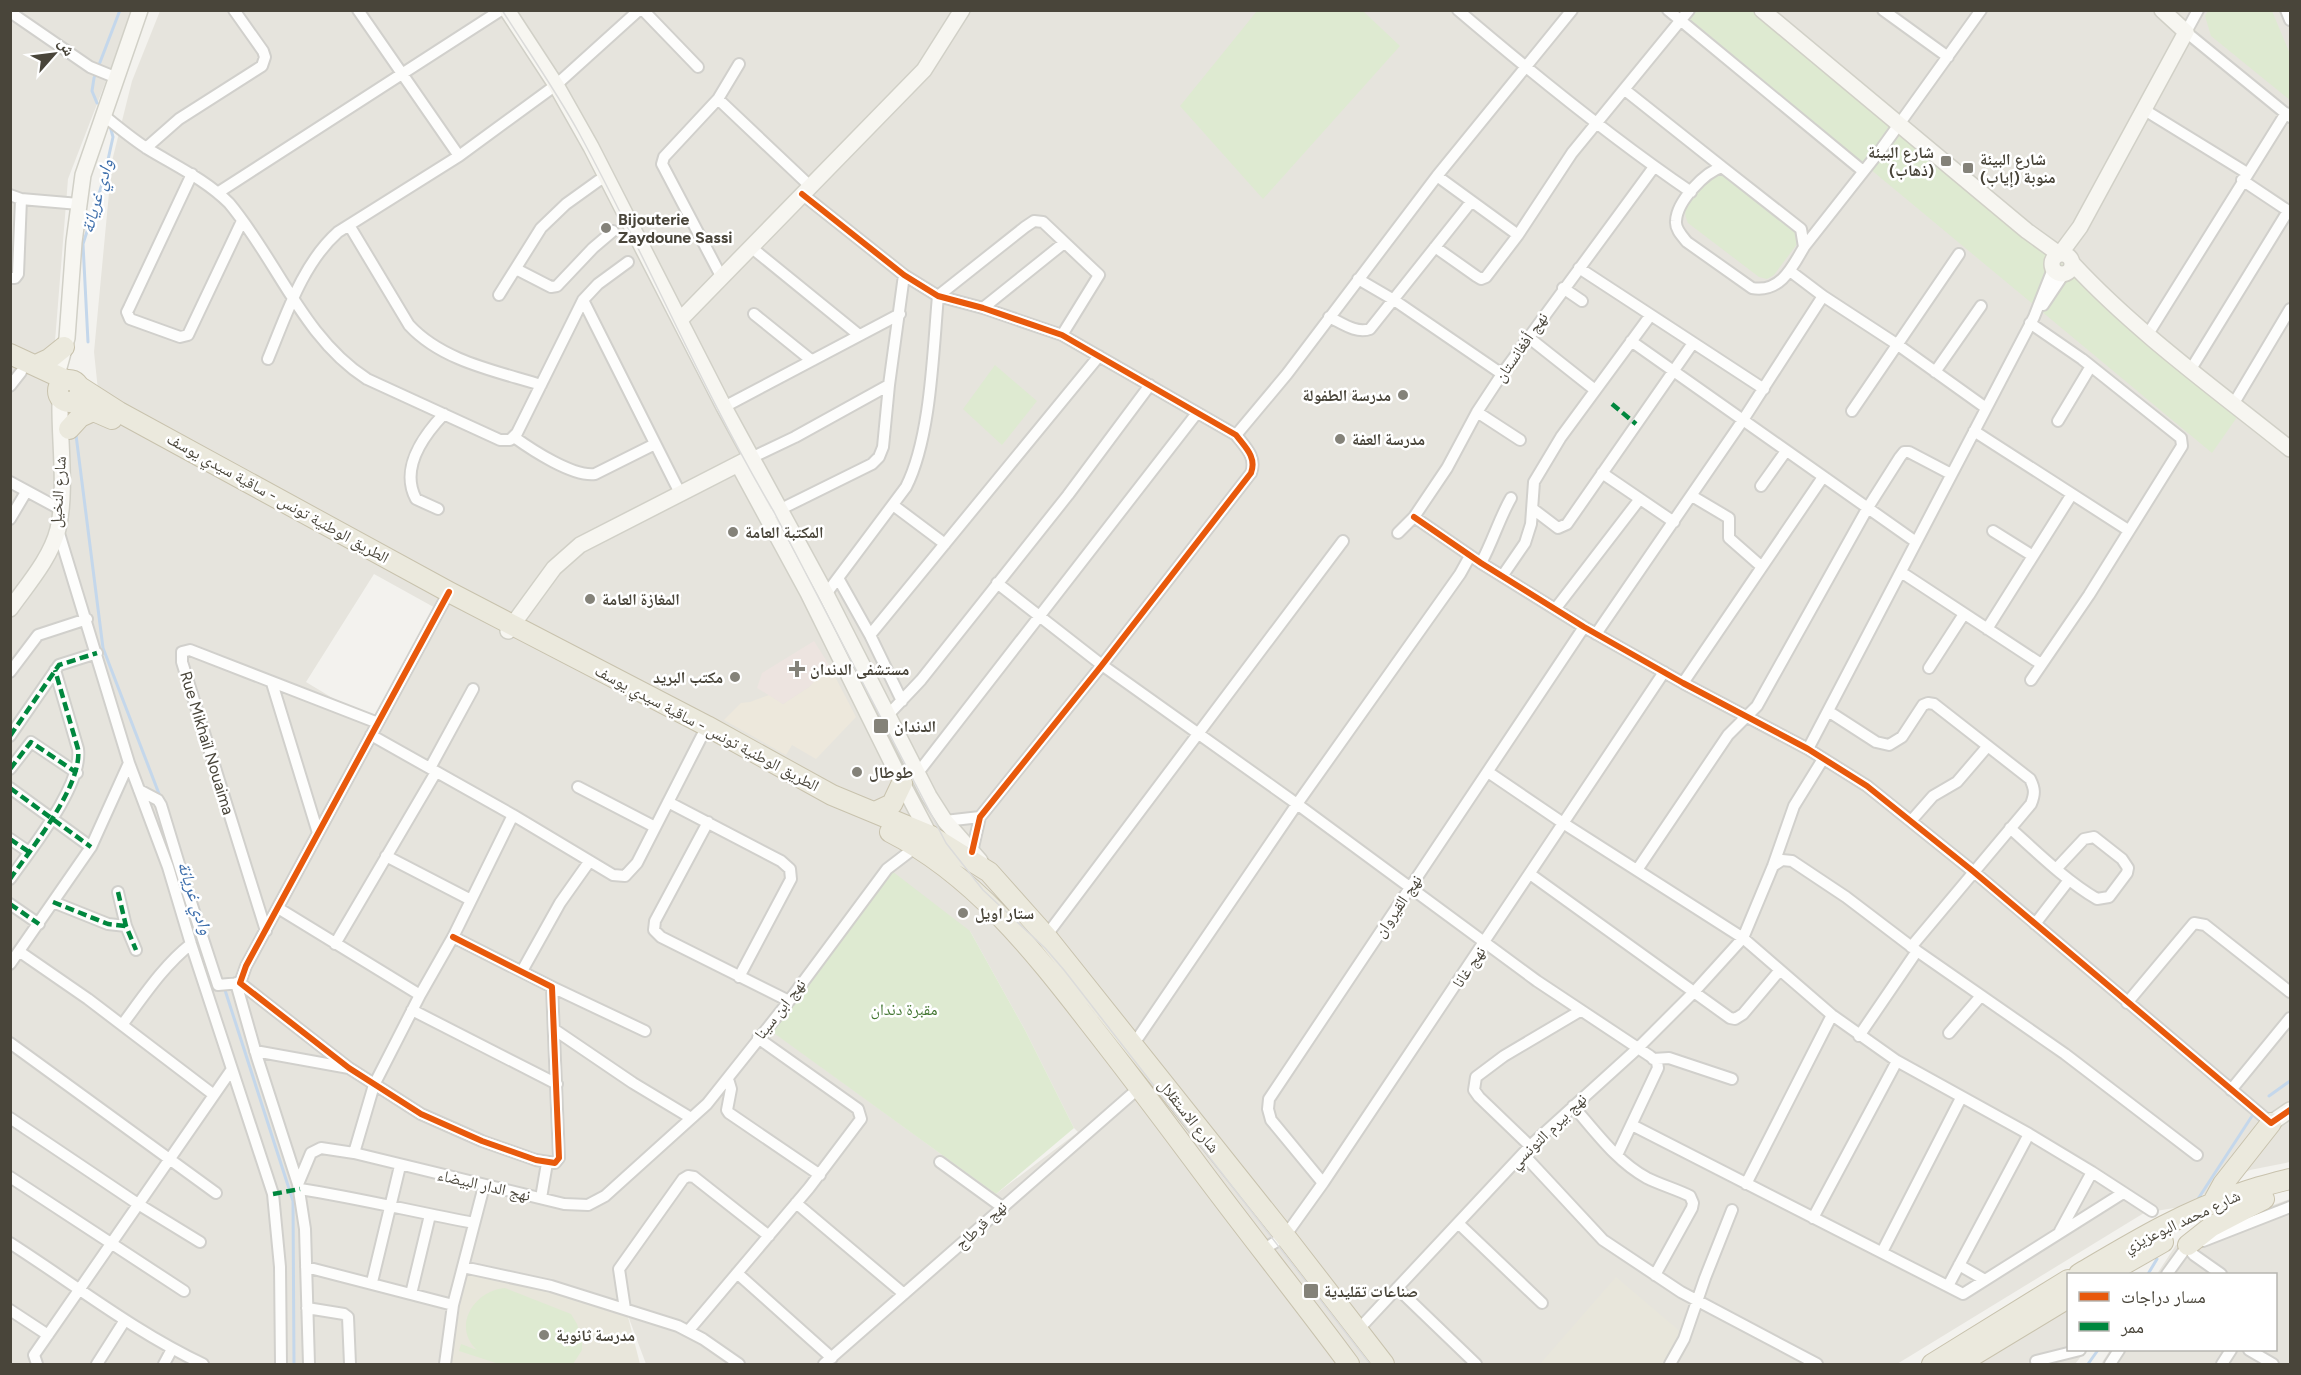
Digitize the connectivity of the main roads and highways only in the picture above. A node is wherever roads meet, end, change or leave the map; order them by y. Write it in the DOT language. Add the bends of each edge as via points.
graph roads {
  1 [pos="140,10"];
  2 [pos="507,10"];
  3 [pos="962,10"];
  4 [pos="1761,10"];
  5 [pos="2162,10"];
  6 [pos="2062,264"];
  7 [pos="680,320"];
  8 [pos="66,343"];
  9 [pos="10,354"];
  10 [pos="19,372"];
  11 [pos="66,387"];
  12 [pos="93,411"];
  13 [pos="69,429"];
  14 [pos="2290,449"];
  15 [pos="62,460"];
  16 [pos="745,461"];
  17 [pos="772,513"];
  18 [pos="447,595"];
  19 [pos="10,609"];
  20 [pos="510,628"];
  21 [pos="705,730"];
  22 [pos="910,779"];
  23 [pos="875,812"];
  24 [pos="923,841"];
  25 [pos="989,872"];
  26 [pos="955,873"];
  27 [pos="2290,1110"];
  28 [pos="2271,1123"];
  29 [pos="2241,1161"];
  30 [pos="2290,1172"];
  31 [pos="2290,1179"];
  32 [pos="2290,1192"];
  33 [pos="2264,1199"];
  34 [pos="2212,1204"];
  35 [pos="2187,1248"];
  36 [pos="2082,1273"];
  37 [pos="2110,1273"];
  38 [pos="2067,1281"];
  39 [pos="2067,1299"];
  40 [pos="1349,1365"];
  41 [pos="1384,1365"];
  42 [pos="1932,1365"];
  43 [pos="1959,1365"];
  1 -- 8 [label="main road" via="111,75 103,115 83,175"];
  2 -- 7 [label="main road" via="556,85"];
  3 -- 7 [label="main road" via="924,70"];
  4 -- 6 [label="main road"];
  5 -- 6 [label="main road" via="2186,32"];
  6 -- 14 [label="main road"];
  7 -- 16 [label="main road" via="724,407"];
  8 -- 10 [label="highway" via="49,359"];
  8 -- 11 [label="main road"];
  9 -- 10 [label="highway, الطريق الوطنية تونس - ساقية سيدي يوسف"];
  10 -- 11 [label="highway, الطريق الوطنية تونس - ساقية سيدي يوسف"];
  11 -- 12 [label="highway, الطريق الوطنية تونس - ساقية سيدي يوسف"];
  11 -- 13 [label="main road"];
  11 -- 15 [label="main road, شارع النخيل"];
  11 -- 18 [label="highway, الطريق الوطنية تونس - ساقية سيدي يوسف" via="119,412"];
  12 -- 13 [label="highway"];
  12 -- 18 [label="highway, الطريق الوطنية تونس - ساقية سيدي يوسف"];
  13 -- 15 [label="main road"];
  15 -- 19 [label="main road, شارع النخيل" via="58,530 44,561"];
  16 -- 17 [label="main road"];
  16 -- 20 [label="main road" via="602,532 567,554"];
  17 -- 22 [label="main road" via="808,593"];
  17 -- 22 [label="main road" via="826,594 887,716"];
  18 -- 20 [label="highway, الطريق الوطنية تونس - ساقية سيدي يوسف"];
  20 -- 21 [label="highway, الطريق الوطنية تونس - ساقية سيدي يوسف"];
  21 -- 23 [label="highway, الطريق الوطنية تونس - ساقية سيدي يوسف" via="832,795"];
  21 -- 24 [label="highway, الطريق الوطنية تونس - ساقية سيدي يوسف"];
  22 -- 23 [label="highway" via="892,804"];
  22 -- 24 [label="main road"];
  22 -- 25 [label="main road"];
  23 -- 24 [label="highway, الطريق الوطنية تونس - ساقية سيدي يوسف"];
  24 -- 25 [label="highway, الطريق الوطنية تونس - ساقية سيدي يوسف"];
  24 -- 26 [label="highway, الطريق الوطنية تونس - ساقية سيدي يوسف"];
  25 -- 41 [label="highway, شارع الاستقلال" via="1046,936"];
  26 -- 40 [label="highway, شارع الاستقلال" via="1034,951"];
  27 -- 28 [label="main road"];
  28 -- 29 [label="highway"];
  29 -- 30 [label="highway" via="2238,1173 2244,1180"];
  29 -- 34 [label="highway"];
  31 -- 34 [label="highway, شارع محمد البوعزيزي"];
  32 -- 33 [label="highway, شارع محمد البوعزيزي"];
  33 -- 35 [label="highway" via="2212,1226"];
  33 -- 37 [label="highway, شارع محمد البوعزيزي" via="2203,1222"];
  34 -- 36 [label="highway, شارع محمد البوعزيزي" via="2137,1240"];
  38 -- 42 [label="highway"];
  39 -- 43 [label="highway"];
}
